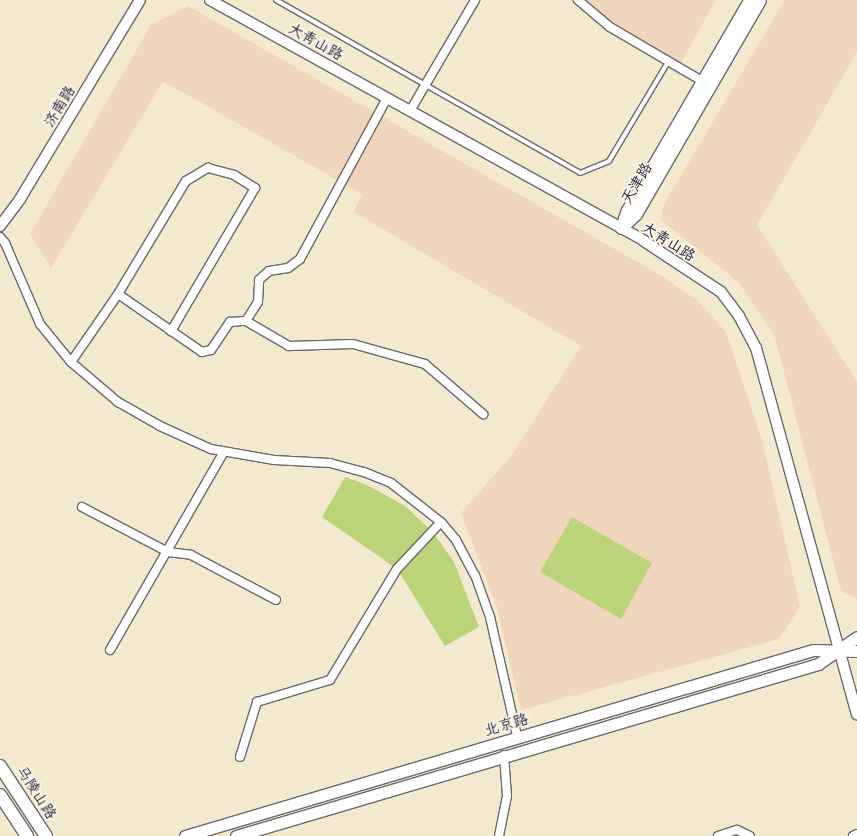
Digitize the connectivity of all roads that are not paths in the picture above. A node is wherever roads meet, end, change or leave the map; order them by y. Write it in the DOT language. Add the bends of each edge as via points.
graph roads {
  1 [pos="140,0"];
  2 [pos="210,0"];
  3 [pos="276,0"];
  4 [pos="475,0"];
  5 [pos="578,0"];
  6 [pos="749,0"];
  7 [pos="760,0"];
  8 [pos="668,62"];
  9 [pos="702,81"];
  10 [pos="425,84"];
  11 [pos="387,98"];
  12 [pos="410,111"];
  13 [pos="0,226"];
  14 [pos="621,228"];
  15 [pos="0,237"];
  16 [pos="118,294"];
  17 [pos="246,321"];
  18 [pos="171,331"];
  19 [pos="71,362"];
  20 [pos="483,414"];
  21 [pos="224,452"];
  22 [pos="82,508"];
  23 [pos="441,522"];
  24 [pos="168,552"];
  25 [pos="276,600"];
  26 [pos="857,637"];
  27 [pos="837,649"];
  28 [pos="110,650"];
  29 [pos="857,651"];
  30 [pos="857,714"];
  31 [pos="517,736"];
  32 [pos="504,755"];
  33 [pos="240,757"];
  34 [pos="0,766"];
  35 [pos="0,795"];
  36 [pos="35,817"];
  37 [pos="857,834"];
  38 [pos="27,836"];
  39 [pos="46,836"];
  40 [pos="57,836"];
  41 [pos="185,836"];
  42 [pos="236,836"];
  43 [pos="499,836"];
  44 [pos="718,836"];
  45 [pos="750,836"];
  46 [pos="853,836"];
  1 -- 13 [label="street, 济南路" via="20,199"];
  2 -- 11 [label="street, 大青山路"];
  3 -- 10 [label="lane"];
  4 -- 10 [label="street"];
  5 -- 8 [label="street" via="610,27"];
  6 -- 9 [label="main road, 天津路"];
  7 -- 14 [label="main road, 天津路" via="636,214"];
  8 -- 9 [label="street"];
  8 -- 10 [label="lane" via="609,161 580,173"];
  9 -- 14 [label="main road, 天津路" via="627,210"];
  10 -- 12 [label="street"];
  11 -- 12 [label="street, 大青山路"];
  11 -- 17 [label="street" via="300,259 288,268 269,271 259,280 258,302"];
  12 -- 14 [label="street, 大青山路"];
  14 -- 27 [label="street, 大青山路" via="721,292 740,316 756,348"];
  15 -- 19 [label="street" via="6,242 40,324"];
  16 -- 18 [label="street"];
  16 -- 18 [label="street" via="186,181 208,168 234,175 255,188"];
  16 -- 19 [label="street"];
  17 -- 18 [label="street" via="230,322 211,350 202,352"];
  17 -- 20 [label="street" via="289,346 353,344 425,364"];
  19 -- 21 [label="street" via="126,407 160,426"];
  21 -- 23 [label="street" via="274,460 330,463 364,472 391,483"];
  21 -- 24 [label="street"];
  22 -- 24 [label="street"];
  23 -- 31 [label="street" via="456,540 484,600"];
  23 -- 33 [label="street" via="397,569 330,680 256,702"];
  24 -- 25 [label="street" via="191,555"];
  24 -- 28 [label="street"];
  26 -- 27 [label="main road, 北京路"];
  27 -- 29 [label="main road, 北京路"];
  27 -- 30 [label="street, 大青山路"];
  27 -- 31 [label="main road, 北京路" via="813,650"];
  27 -- 32 [label="main road, 北京路" via="818,664"];
  31 -- 41 [label="main road, 北京路"];
  32 -- 42 [label="main road, 北京路"];
  32 -- 43 [label="street" via="507,796"];
  34 -- 36 [label="main road, 马陵山路"];
  35 -- 38 [label="main road"];
  36 -- 39 [label="main road, 马陵山路"];
  36 -- 40 [label="main road"];
  37 -- 46 [label="street"];
  44 -- 45 [label="street" via="737,830"];
}
